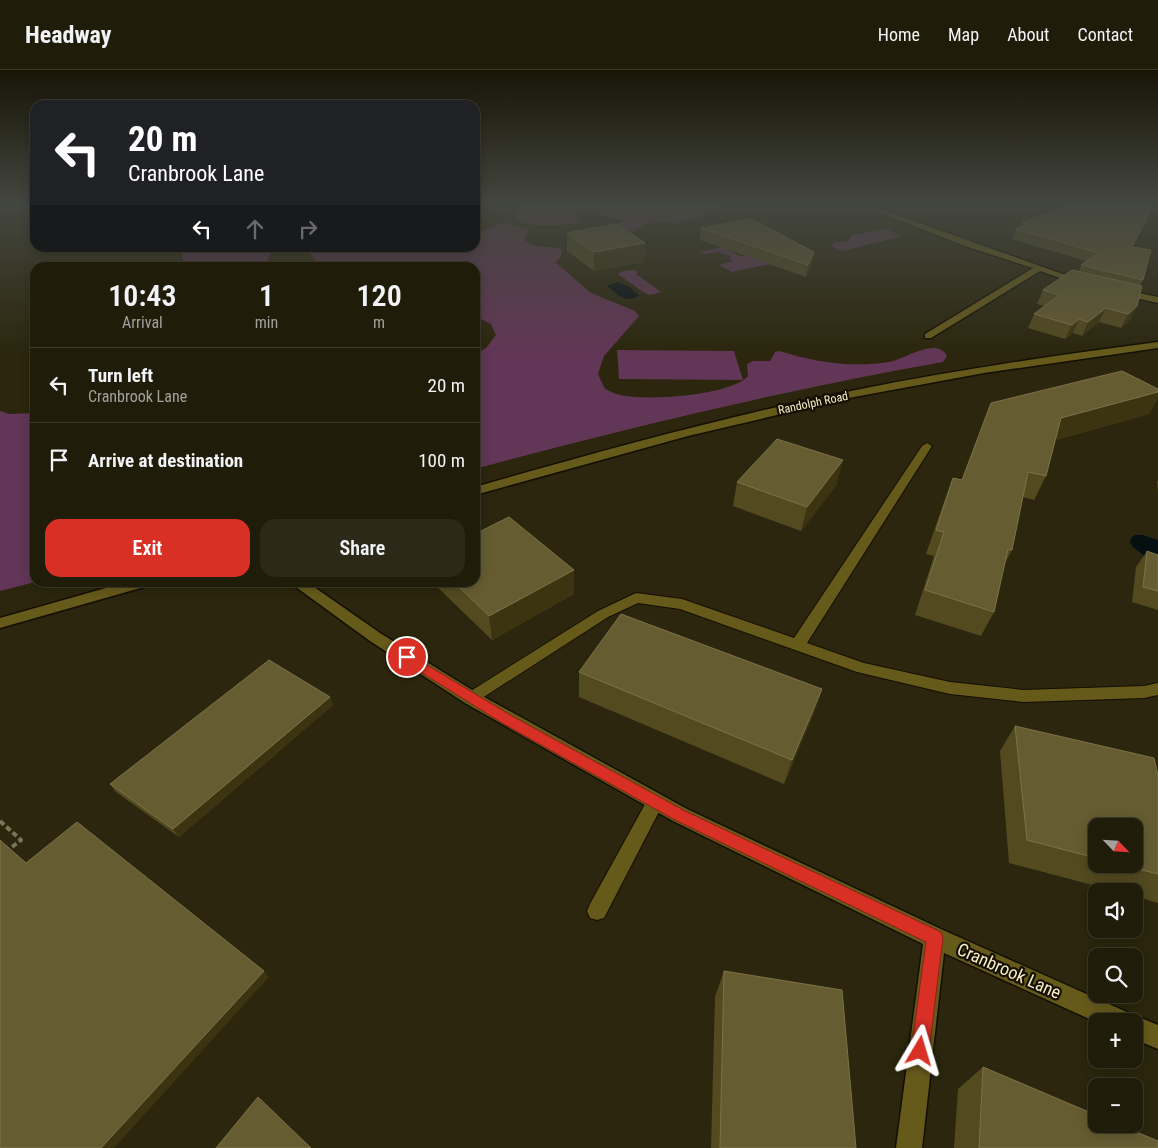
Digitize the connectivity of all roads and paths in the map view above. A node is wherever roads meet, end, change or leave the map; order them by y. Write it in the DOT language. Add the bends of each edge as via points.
graph roads {
  1 [pos="1002,255"];
  2 [pos="1039,268"];
  3 [pos="1092,285"];
  4 [pos="1110,290"];
  5 [pos="1158,300"];
  6 [pos="928,336"];
  7 [pos="1158,344"];
  8 [pos="928,446"];
  9 [pos="480,490"];
  10 [pos="128,587"];
  11 [pos="303,587"];
  12 [pos="0,623"];
  13 [pos="797,646"];
  14 [pos="1158,689"];
  15 [pos="471,698"];
  16 [pos="655,802"];
  17 [pos="0,821"];
  18 [pos="0,857"];
  19 [pos="598,910"];
  20 [pos="935,938"];
  21 [pos="1103,1013"];
  22 [pos="1143,1031"];
  23 [pos="1158,1037"];
  24 [pos="909,1148"];
  1 -- 2 [label="street"];
  2 -- 3 [label="street"];
  2 -- 6 [label="street"];
  4 -- 5 [label="street"];
  7 -- 9 [label="street, Randolph Road" via="1005,367 812,403 712,426"];
  8 -- 13 [label="lane"];
  10 -- 12 [label="street"];
  11 -- 15 [label="street, Cranbrook Lane"];
  13 -- 14 [label="lane" via="862,668 950,688 1024,696"];
  13 -- 15 [label="lane" via="682,604 636,598 602,614"];
  15 -- 16 [label="street, Cranbrook Lane"];
  16 -- 19 [label="lane"];
  16 -- 20 [label="street, Cranbrook Lane"];
  17 -- 18 [label="path" via="21,840"];
  20 -- 21 [label="street, Cranbrook Lane"];
  20 -- 24 [label="street"];
  22 -- 23 [label="street"];
}
